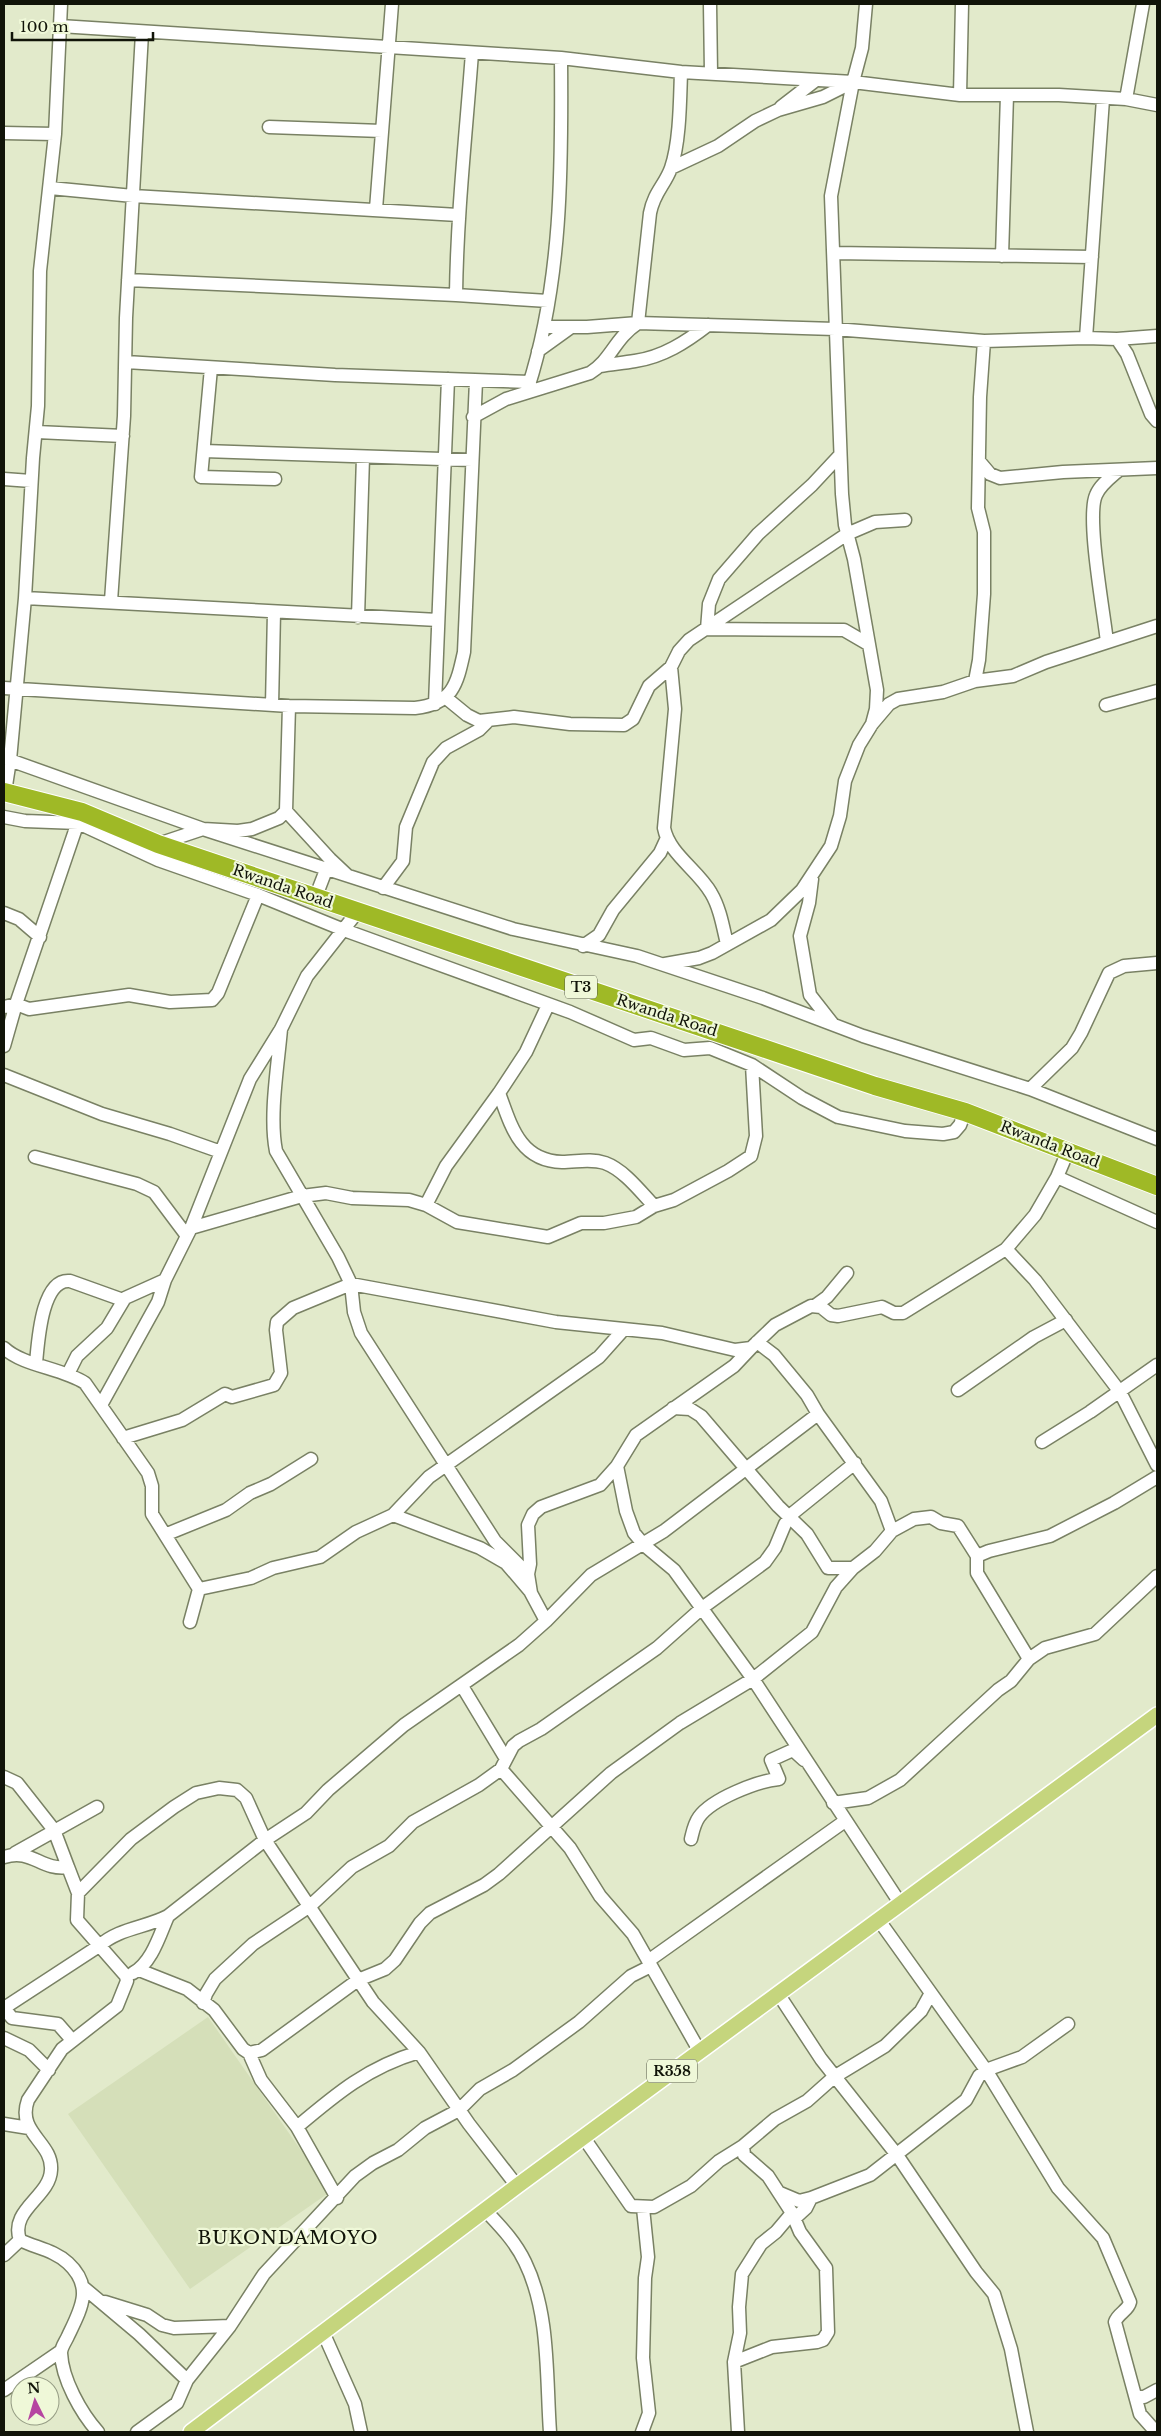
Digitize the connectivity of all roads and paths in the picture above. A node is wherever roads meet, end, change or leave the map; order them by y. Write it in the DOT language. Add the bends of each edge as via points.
graph roads {
  1 [pos="61,4"];
  2 [pos="392,4"];
  3 [pos="710,4"];
  4 [pos="866,4"];
  5 [pos="962,4"];
  6 [pos="1143,4"];
  7 [pos="60,26"];
  8 [pos="142,33"];
  9 [pos="388,48"];
  10 [pos="472,53"];
  11 [pos="560,58"];
  12 [pos="682,72"];
  13 [pos="710,74"];
  14 [pos="816,80"];
  15 [pos="853,82"];
  16 [pos="960,95"];
  17 [pos="1007,95"];
  18 [pos="1104,99"];
  19 [pos="1126,99"];
  20 [pos="1157,105"];
  21 [pos="778,110"];
  22 [pos="268,127"];
  23 [pos="382,131"];
  24 [pos="4,133"];
  25 [pos="55,134"];
  26 [pos="671,168"];
  27 [pos="50,188"];
  28 [pos="133,196"];
  29 [pos="376,209"];
  30 [pos="458,214"];
  31 [pos="834,253"];
  32 [pos="1002,256"];
  33 [pos="1092,257"];
  34 [pos="128,280"];
  35 [pos="456,295"];
  36 [pos="548,301"];
  37 [pos="638,323"];
  38 [pos="708,325"];
  39 [pos="544,327"];
  40 [pos="570,328"];
  41 [pos="835,329"];
  42 [pos="1157,336"];
  43 [pos="1086,338"];
  44 [pos="1117,339"];
  45 [pos="984,341"];
  46 [pos="538,351"];
  47 [pos="126,362"];
  48 [pos="600,366"];
  49 [pos="211,368"];
  50 [pos="448,379"];
  51 [pos="476,381"];
  52 [pos="528,387"];
  53 [pos="473,416"];
  54 [pos="1157,421"];
  55 [pos="37,432"];
  56 [pos="123,436"];
  57 [pos="204,451"];
  58 [pos="840,455"];
  59 [pos="363,457"];
  60 [pos="446,460"];
  61 [pos="472,460"];
  62 [pos="979,461"];
  63 [pos="1157,468"];
  64 [pos="1119,470"];
  65 [pos="275,478"];
  66 [pos="4,479"];
  67 [pos="31,481"];
  68 [pos="905,520"];
  69 [pos="847,534"];
  70 [pos="25,598"];
  71 [pos="111,601"];
  72 [pos="274,612"];
  73 [pos="358,617"];
  74 [pos="438,620"];
  75 [pos="1157,626"];
  76 [pos="707,629"];
  77 [pos="1107,642"];
  78 [pos="868,644"];
  79 [pos="671,666"];
  80 [pos="975,681"];
  81 [pos="4,688"];
  82 [pos="18,688"];
  83 [pos="1157,691"];
  84 [pos="440,701"];
  85 [pos="272,705"];
  86 [pos="1106,705"];
  87 [pos="289,706"];
  88 [pos="488,721"];
  89 [pos="872,724"];
  90 [pos="7,759"];
  91 [pos="4,792"];
  92 [pos="286,811"];
  93 [pos="4,817"];
  94 [pos="80,817"];
  95 [pos="203,829"];
  96 [pos="666,840"];
  97 [pos="158,844"];
  98 [pos="326,870"];
  99 [pos="351,878"];
  100 [pos="812,879"];
  101 [pos="383,888"];
  102 [pos="258,895"];
  103 [pos="316,896"];
  104 [pos="358,911"];
  105 [pos="4,913"];
  106 [pos="344,930"];
  107 [pos="40,937"];
  108 [pos="727,944"];
  109 [pos="583,946"];
  110 [pos="1157,963"];
  111 [pos="662,965"];
  112 [pos="10,1006"];
  113 [pos="548,1006"];
  114 [pos="833,1025"];
  115 [pos="281,1029"];
  116 [pos="4,1046"];
  117 [pos="752,1065"];
  118 [pos="4,1075"];
  119 [pos="1030,1089"];
  120 [pos="499,1093"];
  121 [pos="965,1112"];
  122 [pos="1157,1139"];
  123 [pos="1068,1151"];
  124 [pos="221,1152"];
  125 [pos="35,1157"];
  126 [pos="1057,1177"];
  127 [pos="1157,1186"];
  128 [pos="302,1196"];
  129 [pos="426,1205"];
  130 [pos="654,1206"];
  131 [pos="1157,1222"];
  132 [pos="189,1232"];
  133 [pos="1006,1249"];
  134 [pos="848,1273"];
  135 [pos="165,1280"];
  136 [pos="351,1284"];
  137 [pos="123,1300"];
  138 [pos="816,1305"];
  139 [pos="1066,1320"];
  140 [pos="624,1329"];
  141 [pos="754,1345"];
  142 [pos="4,1348"];
  143 [pos="36,1363"];
  144 [pos="1157,1365"];
  145 [pos="68,1374"];
  146 [pos="958,1390"];
  147 [pos="1120,1392"];
  148 [pos="101,1404"];
  149 [pos="673,1408"];
  150 [pos="818,1414"];
  151 [pos="123,1438"];
  152 [pos="1042,1442"];
  153 [pos="311,1459"];
  154 [pos="855,1463"];
  155 [pos="445,1465"];
  156 [pos="1157,1465"];
  157 [pos="617,1466"];
  158 [pos="746,1467"];
  159 [pos="1157,1477"];
  160 [pos="393,1515"];
  161 [pos="789,1518"];
  162 [pos="892,1530"];
  163 [pos="167,1534"];
  164 [pos="644,1545"];
  165 [pos="977,1556"];
  166 [pos="853,1568"];
  167 [pos="528,1574"];
  168 [pos="1157,1576"];
  169 [pos="199,1590"];
  170 [pos="531,1593"];
  171 [pos="702,1608"];
  172 [pos="546,1621"];
  173 [pos="190,1622"];
  174 [pos="1029,1659"];
  175 [pos="753,1679"];
  176 [pos="462,1686"];
  177 [pos="1157,1715"];
  178 [pos="503,1764"];
  179 [pos="809,1765"];
  180 [pos="4,1777"];
  181 [pos="833,1803"];
  182 [pos="97,1807"];
  183 [pos="845,1821"];
  184 [pos="551,1827"];
  185 [pos="54,1830"];
  186 [pos="691,1839"];
  187 [pos="265,1840"];
  188 [pos="10,1855"];
  189 [pos="68,1867"];
  190 [pos="78,1893"];
  191 [pos="900,1903"];
  192 [pos="310,1906"];
  193 [pos="168,1916"];
  194 [pos="878,1919"];
  195 [pos="100,1946"];
  196 [pos="650,1963"];
  197 [pos="139,1970"];
  198 [pos="126,1976"];
  199 [pos="358,1980"];
  200 [pos="931,1993"];
  201 [pos="778,1995"];
  202 [pos="204,2003"];
  203 [pos="4,2008"];
  204 [pos="1068,2024"];
  205 [pos="4,2038"];
  206 [pos="72,2040"];
  207 [pos="419,2052"];
  208 [pos="700,2052"];
  209 [pos="249,2053"];
  210 [pos="49,2070"];
  211 [pos="986,2070"];
  212 [pos="834,2077"];
  213 [pos="459,2110"];
  214 [pos="4,2124"];
  215 [pos="297,2127"];
  216 [pos="29,2128"];
  217 [pos="584,2138"];
  218 [pos="744,2151"];
  219 [pos="897,2155"];
  220 [pos="517,2186"];
  221 [pos="780,2193"];
  222 [pos="337,2198"];
  223 [pos="811,2198"];
  224 [pos="643,2208"];
  225 [pos="485,2210"];
  226 [pos="793,2216"];
  227 [pos="20,2240"];
  228 [pos="4,2255"];
  229 [pos="83,2287"];
  230 [pos="98,2300"];
  231 [pos="230,2326"];
  232 [pos="322,2332"];
  233 [pos="61,2351"];
  234 [pos="734,2362"];
  235 [pos="187,2380"];
  236 [pos="4,2390"];
  237 [pos="1157,2390"];
  238 [pos="1136,2397"];
  239 [pos="98,2432"];
  240 [pos="137,2432"];
  241 [pos="191,2432"];
  242 [pos="361,2432"];
  243 [pos="550,2432"];
  244 [pos="642,2432"];
  245 [pos="738,2432"];
  246 [pos="1027,2432"];
  247 [pos="1156,2432"];
  1 -- 7 [label="street"];
  2 -- 9 [label="street"];
  3 -- 13 [label="street"];
  4 -- 15 [label="street" via="862,48"];
  5 -- 16 [label="street"];
  6 -- 19 [label="street"];
  7 -- 8 [label="street"];
  7 -- 25 [label="street"];
  8 -- 9 [label="street"];
  8 -- 28 [label="street"];
  9 -- 10 [label="street"];
  9 -- 23 [label="street"];
  10 -- 11 [label="street"];
  10 -- 30 [label="street"];
  11 -- 12 [label="street"];
  11 -- 36 [label="street" via="562,156"];
  12 -- 13 [label="street"];
  12 -- 26 [label="street"];
  13 -- 14 [label="street"];
  14 -- 15 [label="street"];
  14 -- 21 [label="street"];
  15 -- 16 [label="street"];
  15 -- 21 [label="street" via="823,97"];
  15 -- 31 [label="street" via="832,187"];
  16 -- 17 [label="street"];
  17 -- 18 [label="street"];
  17 -- 32 [label="street"];
  18 -- 19 [label="street"];
  18 -- 33 [label="street"];
  19 -- 20 [label="street"];
  21 -- 26 [label="street" via="718,146"];
  22 -- 23 [label="street"];
  23 -- 29 [label="street"];
  24 -- 25 [label="street"];
  25 -- 27 [label="street"];
  26 -- 37 [label="street" via="653,198"];
  27 -- 28 [label="street"];
  27 -- 55 [label="street" via="40,271"];
  28 -- 29 [label="street"];
  28 -- 34 [label="street"];
  29 -- 30 [label="street"];
  30 -- 35 [label="street"];
  31 -- 32 [label="street"];
  31 -- 41 [label="street"];
  32 -- 33 [label="street"];
  33 -- 43 [label="street"];
  34 -- 35 [label="street"];
  34 -- 47 [label="street"];
  35 -- 36 [label="street"];
  36 -- 39 [label="street"];
  37 -- 38 [label="street"];
  37 -- 40 [label="street"];
  37 -- 48 [label="street" via="621,335"];
  38 -- 41 [label="street"];
  38 -- 48 [label="street" via="687,342 662,354"];
  39 -- 40 [label="street"];
  39 -- 46 [label="street"];
  40 -- 46 [label="street"];
  41 -- 45 [label="street"];
  41 -- 58 [label="street"];
  42 -- 44 [label="street"];
  43 -- 44 [label="street"];
  43 -- 45 [label="street"];
  44 -- 54 [label="street"];
  45 -- 62 [label="street"];
  46 -- 52 [label="street"];
  47 -- 49 [label="street"];
  47 -- 56 [label="street"];
  48 -- 52 [label="street" via="582,376"];
  49 -- 50 [label="street"];
  49 -- 57 [label="street"];
  50 -- 51 [label="street"];
  50 -- 60 [label="street"];
  51 -- 52 [label="street"];
  51 -- 53 [label="street"];
  52 -- 53 [label="street"];
  53 -- 61 [label="street"];
  55 -- 56 [label="street"];
  55 -- 67 [label="street"];
  56 -- 71 [label="street"];
  57 -- 59 [label="street"];
  57 -- 65 [label="street" via="200,477"];
  58 -- 69 [label="street"];
  58 -- 76 [label="street" via="758,534 719,579 709,604"];
  59 -- 60 [label="street"];
  59 -- 73 [label="street"];
  60 -- 61 [label="street"];
  60 -- 74 [label="street"];
  61 -- 84 [label="street" via="464,652 454,687"];
  62 -- 64 [label="street" via="990,474 1000,478"];
  62 -- 80 [label="street" via="978,514 984,532 984,594"];
  63 -- 64 [label="street"];
  64 -- 77 [label="street" via="1095,496 1092,518"];
  66 -- 67 [label="street"];
  67 -- 70 [label="street"];
  68 -- 69 [label="street" via="875,522"];
  69 -- 76 [label="street"];
  69 -- 78 [label="street"];
  70 -- 71 [label="street"];
  70 -- 82 [label="street"];
  71 -- 72 [label="street"];
  72 -- 73 [label="street"];
  72 -- 85 [label="street"];
  73 -- 74 [label="street"];
  74 -- 84 [label="street"];
  75 -- 77 [label="street"];
  76 -- 78 [label="street" via="844,630"];
  76 -- 79 [label="street" via="679,651"];
  77 -- 80 [label="street" via="1013,676"];
  78 -- 89 [label="street" via="877,690"];
  79 -- 88 [label="street" via="649,686 632,719 624,725 570,724 514,717"];
  79 -- 96 [label="street" via="675,708 664,828"];
  80 -- 89 [label="street" via="943,692 898,699 889,704"];
  81 -- 82 [label="street"];
  82 -- 85 [label="street"];
  82 -- 90 [label="street"];
  83 -- 86 [label="street"];
  84 -- 87 [label="street" via="415,708"];
  84 -- 88 [label="street" via="473,718"];
  85 -- 87 [label="street"];
  87 -- 92 [label="street"];
  88 -- 101 [label="street" via="479,730 446,748 433,762 406,827 403,861"];
  89 -- 100 [label="street" via="859,745 845,781 831,846"];
  90 -- 91 [label="street"];
  90 -- 95 [label="street"];
  91 -- 94 [label="highway, Rwanda Road / T3"];
  92 -- 95 [label="street" via="279,818 252,829"];
  92 -- 99 [label="street"];
  93 -- 94 [label="street" via="25,821"];
  94 -- 97 [label="highway, Rwanda Road / T3"];
  94 -- 102 [label="street" via="158,860"];
  94 -- 107 [label="street"];
  95 -- 97 [label="street"];
  95 -- 98 [label="street"];
  96 -- 108 [label="street" via="711,892"];
  96 -- 109 [label="street" via="660,854 613,910 599,935"];
  97 -- 103 [label="highway, Rwanda Road / T3"];
  98 -- 99 [label="street"];
  98 -- 103 [label="street"];
  99 -- 101 [label="street"];
  100 -- 108 [label="street" via="780,912"];
  100 -- 114 [label="street" via="810,903 800,936 810,995"];
  101 -- 109 [label="street" via="513,929"];
  102 -- 106 [label="street"];
  102 -- 112 [label="street" via="218,993 212,1000 170,1002 128,995 29,1009"];
  103 -- 104 [label="highway, Rwanda Road / T3"];
  104 -- 106 [label="street"];
  104 -- 121 [label="highway, Rwanda Road / T3" via="875,1086"];
  105 -- 107 [label="street" via="20,919"];
  106 -- 113 [label="street"];
  106 -- 115 [label="street" via="307,976"];
  107 -- 112 [label="street"];
  108 -- 111 [label="street" via="698,958"];
  109 -- 111 [label="street" via="637,956"];
  110 -- 119 [label="street" via="1124,966 1109,973 1072,1048"];
  111 -- 114 [label="street"];
  112 -- 116 [label="street"];
  113 -- 117 [label="street" via="634,1040 651,1038 684,1050 706,1048"];
  113 -- 120 [label="street" via="526,1052"];
  114 -- 119 [label="street"];
  115 -- 124 [label="street" via="250,1080"];
  115 -- 128 [label="street" via="274,1140 276,1151"];
  117 -- 121 [label="street" via="821,1109 867,1124 943,1134 954,1132"];
  117 -- 130 [label="street" via="756,1136 751,1156 674,1200"];
  118 -- 124 [label="street" via="102,1114"];
  119 -- 122 [label="street"];
  120 -- 129 [label="street" via="446,1166"];
  120 -- 130 [label="street" via="513,1130 525,1147 552,1160 591,1160 607,1164 624,1175"];
  121 -- 123 [label="highway, Rwanda Road / T3"];
  123 -- 126 [label="street"];
  123 -- 127 [label="highway, Rwanda Road / T3"];
  124 -- 132 [label="street"];
  125 -- 132 [label="street" via="137,1184 154,1192"];
  126 -- 131 [label="street"];
  126 -- 133 [label="street" via="1035,1215"];
  128 -- 129 [label="street" via="326,1193 352,1198 399,1198"];
  128 -- 132 [label="street"];
  128 -- 136 [label="street"];
  129 -- 130 [label="street" via="457,1222 542,1238 556,1236 581,1222 632,1219"];
  132 -- 135 [label="street"];
  133 -- 138 [label="street" via="903,1313 894,1314 882,1307 834,1316"];
  133 -- 139 [label="street"];
  134 -- 138 [label="street"];
  135 -- 137 [label="street"];
  135 -- 148 [label="street" via="152,1316"];
  136 -- 140 [label="street" via="556,1322"];
  136 -- 151 [label="street" via="293,1308 277,1322 282,1373 274,1385 232,1397 225,1394 182,1420"];
  136 -- 155 [label="street" via="354,1312 361,1333"];
  137 -- 143 [label="street" via="64,1281 45,1303"];
  137 -- 145 [label="street" via="107,1328 77,1356"];
  138 -- 141 [label="street" via="781,1321"];
  139 -- 146 [label="street" via="1034,1337"];
  139 -- 147 [label="street"];
  140 -- 141 [label="street" via="700,1340 726,1348"];
  140 -- 155 [label="street" via="599,1356"];
  141 -- 149 [label="street" via="734,1366"];
  141 -- 150 [label="street" via="778,1359"];
  142 -- 143 [label="street" via="13,1355"];
  143 -- 145 [label="street"];
  144 -- 147 [label="street"];
  145 -- 148 [label="street" via="85,1383"];
  147 -- 152 [label="street"];
  147 -- 156 [label="street"];
  148 -- 151 [label="street"];
  149 -- 157 [label="street" via="636,1434"];
  149 -- 158 [label="street" via="690,1409 701,1416"];
  150 -- 154 [label="street"];
  150 -- 158 [label="street"];
  151 -- 163 [label="street" via="148,1473 152,1486 152,1514"];
  153 -- 163 [label="street" via="226,1510"];
  154 -- 161 [label="street"];
  154 -- 162 [label="street" via="881,1501"];
  155 -- 160 [label="street" via="423,1482"];
  155 -- 167 [label="street" via="495,1541"];
  157 -- 164 [label="street" via="630,1525"];
  157 -- 167 [label="street" via="593,1489 542,1507 533,1514 528,1525"];
  158 -- 161 [label="street"];
  158 -- 164 [label="street"];
  159 -- 165 [label="street" via="1050,1536 989,1550"];
  160 -- 169 [label="street" via="361,1529 320,1557"];
  160 -- 170 [label="street" via="480,1548 506,1563"];
  161 -- 166 [label="street" via="807,1534 828,1568"];
  161 -- 171 [label="street" via="776,1548 764,1562"];
  162 -- 165 [label="street" via="914,1519 930,1517 958,1526"];
  162 -- 166 [label="street" via="875,1551"];
  163 -- 169 [label="street"];
  164 -- 171 [label="street" via="674,1570"];
  164 -- 172 [label="street" via="591,1575"];
  165 -- 174 [label="street" via="977,1573"];
  166 -- 175 [label="street" via="836,1587 812,1632"];
  167 -- 170 [label="street"];
  168 -- 174 [label="street" via="1095,1634 1044,1648"];
  169 -- 173 [label="street"];
  170 -- 172 [label="street"];
  171 -- 175 [label="street"];
  171 -- 178 [label="street" via="657,1648 519,1741"];
  172 -- 176 [label="street" via="501,1659"];
  174 -- 181 [label="street" via="1011,1681 900,1780 868,1798"];
  175 -- 179 [label="street"];
  175 -- 184 [label="street" via="680,1723 611,1773"];
  176 -- 178 [label="street"];
  176 -- 187 [label="street" via="404,1725 306,1813"];
  177 -- 191 [label="main road, R358"];
  178 -- 184 [label="street"];
  178 -- 192 [label="street" via="478,1785 413,1822 389,1846 345,1872"];
  179 -- 181 [label="street"];
  179 -- 186 [label="street" via="793,1750 771,1760 779,1779 759,1782 707,1808 697,1819"];
  180 -- 185 [label="street" via="16,1783"];
  181 -- 183 [label="street"];
  182 -- 185 [label="street"];
  183 -- 191 [label="street"];
  183 -- 196 [label="street"];
  184 -- 196 [label="street" via="611,1910 633,1934"];
  184 -- 199 [label="street" via="484,1885 430,1913 396,1960 385,1969"];
  185 -- 188 [label="street"];
  185 -- 189 [label="street"];
  187 -- 190 [label="street" via="246,1798 237,1790 218,1788 196,1793 151,1822"];
  187 -- 192 [label="street"];
  187 -- 193 [label="street"];
  188 -- 189 [label="street" via="57,1869"];
  189 -- 190 [label="street"];
  190 -- 195 [label="street" via="77,1920"];
  191 -- 194 [label="main road, R358"];
  192 -- 199 [label="street"];
  192 -- 202 [label="street" via="238,1957 215,1980"];
  193 -- 195 [label="street" via="153,1924 118,1933"];
  193 -- 197 [label="street"];
  194 -- 200 [label="street"];
  194 -- 201 [label="main road, R358"];
  195 -- 198 [label="street"];
  195 -- 203 [label="street"];
  196 -- 208 [label="street"];
  196 -- 213 [label="street" via="579,2022 513,2070 480,2089"];
  197 -- 198 [label="street"];
  197 -- 202 [label="street" via="177,1983"];
  198 -- 206 [label="street" via="117,2006"];
  199 -- 207 [label="street"];
  199 -- 209 [label="street" via="262,2050"];
  200 -- 211 [label="street"];
  200 -- 212 [label="street" via="922,2010 884,2046"];
  201 -- 208 [label="main road, R358"];
  201 -- 212 [label="street"];
  202 -- 209 [label="street" via="214,2010 238,2044"];
  203 -- 206 [label="street" via="12,2018 58,2024"];
  204 -- 211 [label="street" via="1022,2057"];
  205 -- 210 [label="street" via="29,2050"];
  206 -- 210 [label="street" via="62,2048"];
  207 -- 213 [label="street"];
  207 -- 215 [label="street" via="366,2074"];
  208 -- 217 [label="main road, R358"];
  209 -- 215 [label="street" via="261,2080"];
  210 -- 216 [label="street" via="25,2108"];
  211 -- 219 [label="street" via="966,2100"];
  211 -- 238 [label="street" via="1058,2188 1108,2247 1130,2302 1115,2322"];
  212 -- 218 [label="street" via="807,2101 775,2119"];
  212 -- 219 [label="street"];
  213 -- 220 [label="street"];
  213 -- 222 [label="street" via="425,2128 398,2150 373,2163 356,2176"];
  214 -- 216 [label="street"];
  215 -- 222 [label="street"];
  216 -- 227 [label="street" via="50,2158 52,2168 45,2188 22,2216 18,2229"];
  217 -- 220 [label="main road, R358"];
  217 -- 224 [label="street" via="628,2204"];
  218 -- 221 [label="street"];
  218 -- 224 [label="street" via="718,2161 691,2186 654,2206"];
  219 -- 223 [label="street" via="859,2180"];
  219 -- 246 [label="street" via="994,2294 1011,2349"];
  220 -- 225 [label="main road, R358"];
  221 -- 223 [label="street" via="799,2200"];
  221 -- 226 [label="street"];
  222 -- 231 [label="street" via="264,2274"];
  223 -- 226 [label="street" via="806,2208"];
  224 -- 244 [label="street" via="648,2257 643,2358 649,2413"];
  225 -- 232 [label="main road, R358"];
  225 -- 243 [label="street" via="506,2232 525,2261 537,2299 543,2322"];
  226 -- 234 [label="street" via="761,2244 742,2274 740,2333"];
  226 -- 234 [label="street" via="828,2272 827,2334 817,2342 772,2347"];
  227 -- 228 [label="street"];
  227 -- 229 [label="street" via="60,2257 69,2264"];
  229 -- 230 [label="street"];
  229 -- 233 [label="street" via="84,2300"];
  230 -- 231 [label="street" via="147,2315 162,2325 174,2328"];
  230 -- 235 [label="street"];
  231 -- 235 [label="street"];
  232 -- 241 [label="main road, R358"];
  232 -- 242 [label="street" via="355,2404"];
  233 -- 236 [label="street"];
  233 -- 239 [label="street" via="69,2383"];
  234 -- 245 [label="street"];
  235 -- 240 [label="street" via="177,2403"];
  237 -- 238 [label="street"];
  238 -- 247 [label="street" via="1142,2418"];
}
